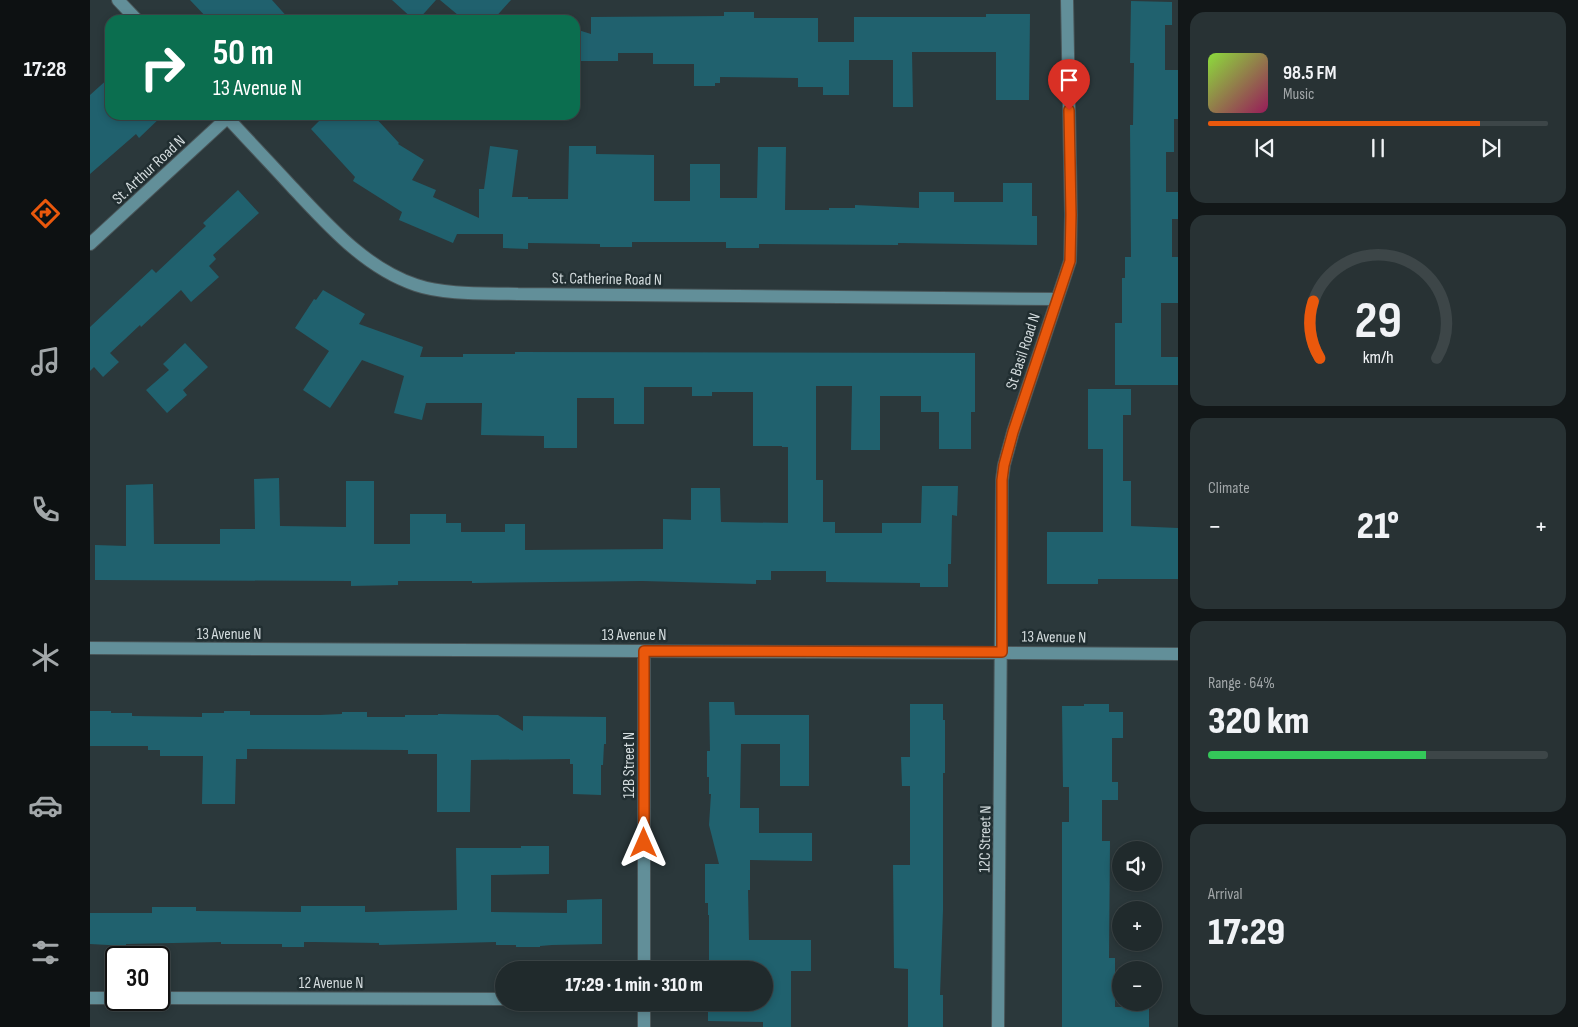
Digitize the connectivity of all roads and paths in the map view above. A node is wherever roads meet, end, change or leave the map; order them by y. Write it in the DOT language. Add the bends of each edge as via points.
graph roads {
  1 [pos="118,0"];
  2 [pos="1067,0"];
  3 [pos="132,15"];
  4 [pos="222,120"];
  5 [pos="230,120"];
  6 [pos="90,244"];
  7 [pos="1056,299"];
  8 [pos="90,648"];
  9 [pos="644,651"];
  10 [pos="1002,652"];
  11 [pos="1178,654"];
  12 [pos="644,961"];
  13 [pos="90,998"];
  14 [pos="105,998"];
  15 [pos="170,998"];
  16 [pos="495,999"];
  17 [pos="644,1011"];
  18 [pos="644,1027"];
  19 [pos="998,1027"];
  1 -- 3 [label="street"];
  2 -- 7 [label="street, St Basil Road N" via="1070,261"];
  4 -- 6 [label="street, St. Arthur Road N"];
  5 -- 7 [label="street, St. Catherine Road N" via="328,225 364,257 396,276 434,289 518,294"];
  7 -- 10 [label="street, St Basil Road N" via="1004,465 1001,497"];
  8 -- 9 [label="street, 13 Avenue N"];
  9 -- 10 [label="street, 13 Avenue N"];
  9 -- 12 [label="street, 12B Street N"];
  10 -- 11 [label="street, 13 Avenue N"];
  10 -- 19 [label="street, 12C Street N"];
  13 -- 14 [label="street"];
  15 -- 16 [label="street, 12 Avenue N"];
  17 -- 18 [label="street"];
}
